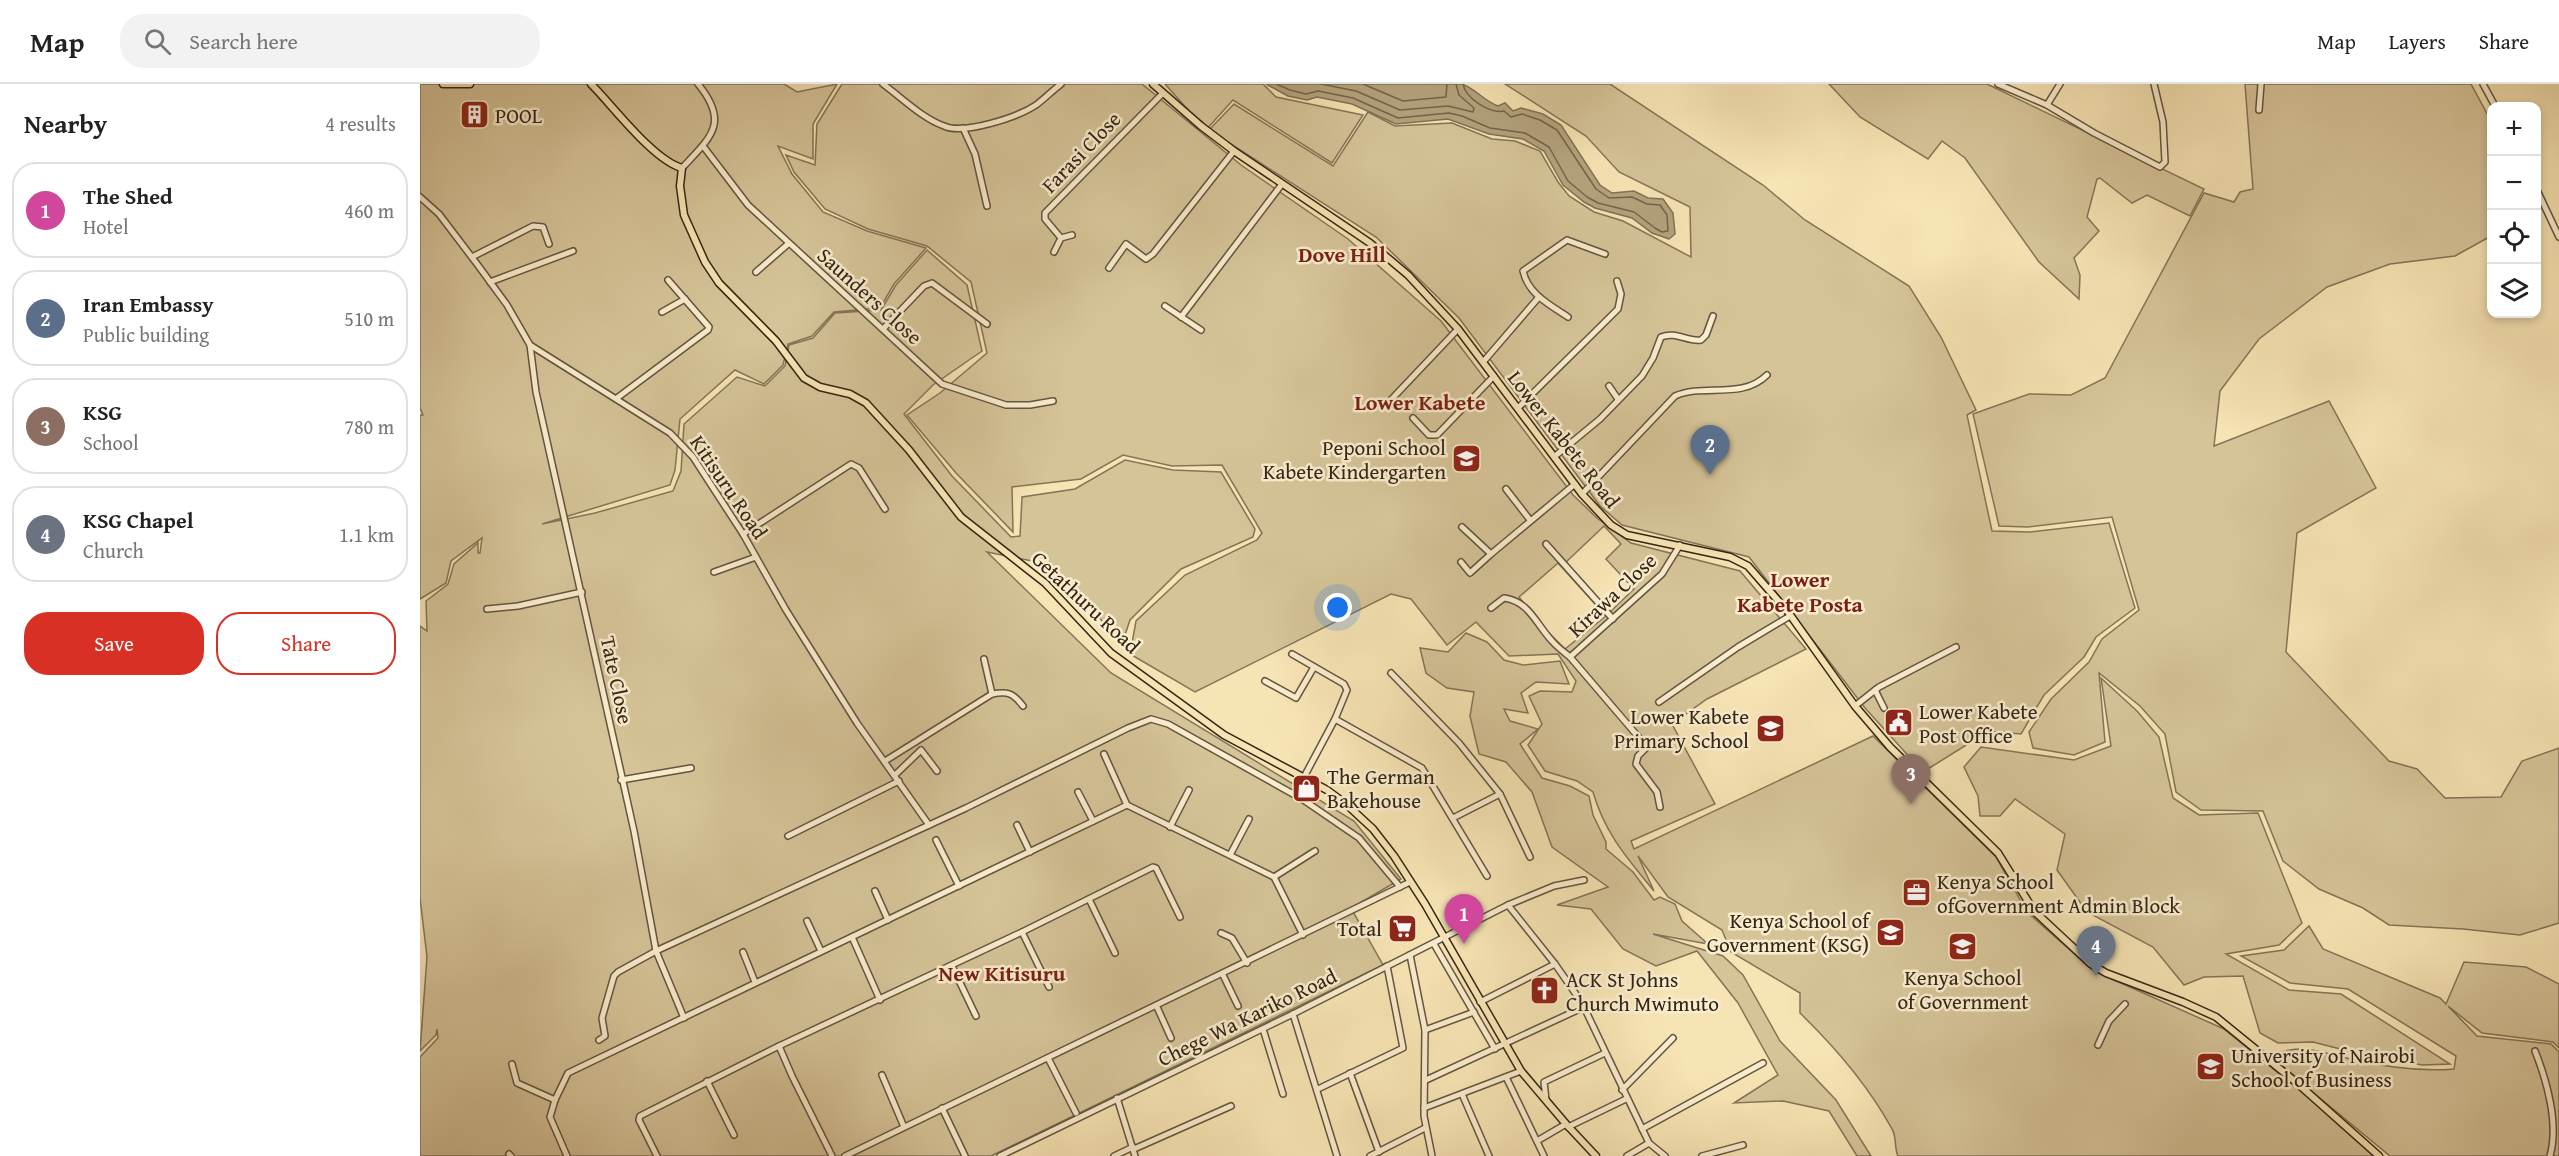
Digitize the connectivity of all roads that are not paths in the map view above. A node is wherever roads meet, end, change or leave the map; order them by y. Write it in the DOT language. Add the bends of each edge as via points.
graph roads {
  1 [pos="443,84"];
  2 [pos="470,84"];
  3 [pos="591,84"];
  4 [pos="698,84"];
  5 [pos="883,84"];
  6 [pos="1061,84"];
  7 [pos="1154,84"];
  8 [pos="1998,84"];
  9 [pos="2060,84"];
  10 [pos="2154,84"];
  11 [pos="2261,84"];
  12 [pos="2484,84"];
  13 [pos="1163,93"];
  14 [pos="2493,102"];
  15 [pos="2047,105"];
  16 [pos="2259,110"];
  17 [pos="963,129"];
  18 [pos="702,146"];
  19 [pos="1234,151"];
  20 [pos="682,168"];
  21 [pos="1282,184"];
  22 [pos="420,197"];
  23 [pos="2541,199"];
  24 [pos="987,206"];
  25 [pos="1072,235"];
  26 [pos="2559,237"];
  27 [pos="1061,238"];
  28 [pos="549,244"];
  29 [pos="788,244"];
  30 [pos="573,251"];
  31 [pos="1054,252"];
  32 [pos="1605,254"];
  33 [pos="472,257"];
  34 [pos="1109,268"];
  35 [pos="756,272"];
  36 [pos="668,280"];
  37 [pos="1617,281"];
  38 [pos="490,282"];
  39 [pos="1539,297"];
  40 [pos="685,299"];
  41 [pos="1165,306"];
  42 [pos="662,312"];
  43 [pos="1181,316"];
  44 [pos="1713,316"];
  45 [pos="1568,317"];
  46 [pos="987,324"];
  47 [pos="884,328"];
  48 [pos="1458,329"];
  49 [pos="1201,330"];
  50 [pos="530,345"];
  51 [pos="1484,362"];
  52 [pos="1494,375"];
  53 [pos="1767,375"];
  54 [pos="1609,386"];
  55 [pos="617,398"];
  56 [pos="1618,399"];
  57 [pos="1053,401"];
  58 [pos="1388,403"];
  59 [pos="1518,408"];
  60 [pos="1413,418"];
  61 [pos="1554,457"];
  62 [pos="1575,484"];
  63 [pos="1506,489"];
  64 [pos="1582,494"];
  65 [pos="885,509"];
  66 [pos="1530,520"];
  67 [pos="1462,526"];
  68 [pos="743,534"];
  69 [pos="1546,544"];
  70 [pos="1680,545"];
  71 [pos="1491,555"];
  72 [pos="756,557"];
  73 [pos="1461,562"];
  74 [pos="714,572"];
  75 [pos="582,592"];
  76 [pos="1491,608"];
  77 [pos="487,609"];
  78 [pos="1790,616"];
  79 [pos="1613,619"];
  80 [pos="1956,647"];
  81 [pos="1292,654"];
  82 [pos="1570,657"];
  83 [pos="984,658"];
  84 [pos="1314,667"];
  85 [pos="1391,673"];
  86 [pos="1265,681"];
  87 [pos="1875,690"];
  88 [pos="992,694"];
  89 [pos="1659,702"];
  90 [pos="1855,705"];
  91 [pos="1023,706"];
  92 [pos="1884,708"];
  93 [pos="1335,719"];
  94 [pos="1104,754"];
  95 [pos="885,760"];
  96 [pos="691,768"];
  97 [pos="937,771"];
  98 [pos="895,775"];
  99 [pos="1304,777"];
  100 [pos="621,780"];
  101 [pos="899,780"];
  102 [pos="1189,790"];
  103 [pos="1078,792"];
  104 [pos="1500,794"];
  105 [pos="1127,805"];
  106 [pos="1660,807"];
  107 [pos="1453,818"];
  108 [pos="1249,819"];
  109 [pos="1093,821"];
  110 [pos="929,825"];
  111 [pos="1017,825"];
  112 [pos="1170,827"];
  113 [pos="788,836"];
  114 [pos="936,840"];
  115 [pos="1315,851"];
  116 [pos="1030,852"];
  117 [pos="1230,855"];
  118 [pos="1530,857"];
  119 [pos="1487,876"];
  120 [pos="1274,877"];
  121 [pos="1584,880"];
  122 [pos="1410,882"];
  123 [pos="959,886"];
  124 [pos="1400,887"];
  125 [pos="875,891"];
  126 [pos="1089,899"];
  127 [pos="1508,905"];
  128 [pos="1180,917"];
  129 [pos="888,920"];
  130 [pos="807,921"];
  131 [pos="1022,932"];
  132 [pos="1221,933"];
  133 [pos="1303,935"];
  134 [pos="852,937"];
  135 [pos="1443,939"];
  136 [pos="1434,944"];
  137 [pos="656,951"];
  138 [pos="821,951"];
  139 [pos="743,952"];
  140 [pos="1115,953"];
  141 [pos="1410,955"];
  142 [pos="1247,963"];
  143 [pos="1555,964"];
  144 [pos="952,966"];
  145 [pos="1387,966"];
  146 [pos="1223,975"];
  147 [pos="755,982"];
  148 [pos="1049,987"];
  149 [pos="880,1000"];
  150 [pos="1480,1002"];
  151 [pos="2125,1004"];
  152 [pos="1157,1006"];
  153 [pos="1238,1006"];
  154 [pos="1584,1007"];
  155 [pos="1474,1012"];
  156 [pos="1293,1014"];
  157 [pos="976,1016"];
  158 [pos="684,1017"];
  159 [pos="1263,1029"];
  160 [pos="1425,1030"];
  161 [pos="1171,1038"];
  162 [pos="1673,1038"];
  163 [pos="599,1040"];
  164 [pos="1506,1044"];
  165 [pos="2098,1045"];
  166 [pos="779,1046"];
  167 [pos="1495,1049"];
  168 [pos="2535,1051"];
  169 [pos="1605,1053"];
  170 [pos="1048,1058"];
  171 [pos="1763,1063"];
  172 [pos="512,1064"];
  173 [pos="1521,1071"];
  174 [pos="1350,1073"];
  175 [pos="882,1075"];
  176 [pos="1506,1077"];
  177 [pos="1426,1080"];
  178 [pos="707,1081"];
  179 [pos="1318,1089"];
  180 [pos="1622,1090"];
  181 [pos="1283,1094"];
  182 [pos="1462,1094"];
  183 [pos="1117,1098"];
  184 [pos="1626,1099"];
  185 [pos="555,1100"];
  186 [pos="1547,1102"];
  187 [pos="1231,1106"];
  188 [pos="942,1108"];
  189 [pos="1424,1108"];
  190 [pos="1076,1113"];
  191 [pos="2558,1123"];
  192 [pos="1567,1125"];
  193 [pos="904,1127"];
  194 [pos="1425,1128"];
  195 [pos="1642,1129"];
  196 [pos="734,1135"];
  197 [pos="1537,1141"];
  198 [pos="1649,1143"];
  199 [pos="1743,1144"];
  200 [pos="1133,1148"];
  201 [pos="1379,1152"];
  202 [pos="567,1156"];
  203 [pos="657,1156"];
  204 [pos="832,1156"];
  205 [pos="845,1156"];
  206 [pos="965,1156"];
  207 [pos="1000,1156"];
  208 [pos="1114,1156"];
  209 [pos="1136,1156"];
  210 [pos="1337,1156"];
  211 [pos="1370,1156"];
  212 [pos="1432,1156"];
  213 [pos="1489,1156"];
  214 [pos="1544,1156"];
  215 [pos="1596,1156"];
  216 [pos="1627,1156"];
  217 [pos="1665,1156"];
  218 [pos="1702,1156"];
  219 [pos="2379,1156"];
  220 [pos="2550,1156"];
  1 -- 2 [label="main road"];
  3 -- 20 [label="main road" via="659,155"];
  4 -- 18 [label="street" via="716,115"];
  5 -- 17 [label="street" via="942,126"];
  6 -- 17 [label="street" via="1022,112"];
  7 -- 13 [label="main road, Lower Kabete Road"];
  8 -- 15 [label="street"];
  9 -- 15 [label="street"];
  10 -- 15 [label="street" via="2163,122 2164,162 2160,167"];
  11 -- 16 [label="street"];
  12 -- 14 [label="street"];
  13 -- 19 [label="main road, Lower Kabete Road"];
  13 -- 27 [label="street, Farasi Close" via="1045,213 1045,219"];
  17 -- 24 [label="street" via="975,154"];
  18 -- 20 [label="street"];
  18 -- 29 [label="street, Saunders Close" via="739,196"];
  19 -- 21 [label="main road, Lower Kabete Road"];
  19 -- 34 [label="street" via="1153,254 1146,259 1126,244"];
  20 -- 99 [label="main road, Getathuru Road" via="684,215 705,262 804,378 820,387 850,393 866,403 962,517 1045,583 1111,653 1224,735"];
  21 -- 43 [label="street"];
  21 -- 48 [label="main road, Lower Kabete Road" via="1385,255"];
  22 -- 33 [label="street, Kitisuru Road" via="439,214"];
  23 -- 26 [label="street"];
  25 -- 27 [label="street"];
  27 -- 31 [label="street"];
  28 -- 33 [label="street" via="543,227 533,226"];
  29 -- 35 [label="street"];
  29 -- 47 [label="street, Saunders Close"];
  30 -- 38 [label="street"];
  32 -- 39 [label="street" via="1564,241 1524,271 1525,279"];
  33 -- 38 [label="street, Kitisuru Road"];
  36 -- 40 [label="street"];
  37 -- 59 [label="street" via="1621,294 1618,309"];
  38 -- 50 [label="street, Kitisuru Road"];
  39 -- 45 [label="street"];
  39 -- 51 [label="street"];
  40 -- 42 [label="street"];
  40 -- 55 [label="street" via="708,330"];
  41 -- 43 [label="street"];
  43 -- 49 [label="street"];
  44 -- 56 [label="street" via="1701,340 1673,334 1661,337 1642,376"];
  46 -- 47 [label="street" via="932,283 924,286"];
  47 -- 57 [label="street, Saunders Close" via="942,384 1006,405"];
  48 -- 51 [label="main road, Lower Kabete Road"];
  48 -- 58 [label="street"];
  50 -- 55 [label="street, Kitisuru Road"];
  50 -- 75 [label="street, Tate Close" via="536,392"];
  51 -- 52 [label="main road, Lower Kabete Road"];
  52 -- 59 [label="main road, Lower Kabete Road"];
  52 -- 60 [label="street" via="1437,435 1429,435"];
  53 -- 64 [label="street" via="1754,385 1675,396"];
  54 -- 56 [label="street"];
  55 -- 68 [label="street, Kitisuru Road" via="670,433 693,457"];
  56 -- 61 [label="street"];
  59 -- 61 [label="main road, Lower Kabete Road"];
  61 -- 62 [label="main road, Lower Kabete Road"];
  62 -- 64 [label="main road, Lower Kabete Road"];
  62 -- 66 [label="street"];
  63 -- 66 [label="street"];
  64 -- 70 [label="main road, Lower Kabete Road" via="1619,531"];
  65 -- 68 [label="street" via="859,468 851,465"];
  66 -- 71 [label="street"];
  67 -- 71 [label="street"];
  68 -- 72 [label="street, Kitisuru Road"];
  69 -- 79 [label="street"];
  70 -- 78 [label="main road, Lower Kabete Road" via="1744,563"];
  70 -- 79 [label="street, Kirawa Close" via="1661,576"];
  71 -- 73 [label="street" via="1470,573"];
  72 -- 74 [label="street"];
  72 -- 95 [label="street, Kitisuru Road" via="857,723"];
  75 -- 77 [label="street"];
  75 -- 100 [label="street, Tate Close"];
  76 -- 82 [label="street" via="1504,598 1524,604 1552,642"];
  78 -- 89 [label="street" via="1690,678"];
  78 -- 90 [label="main road, Lower Kabete Road"];
  79 -- 82 [label="street, Kirawa Close"];
  80 -- 87 [label="street"];
  81 -- 84 [label="street"];
  82 -- 106 [label="street, Kirawa Close" via="1647,747 1636,764 1657,792"];
  83 -- 88 [label="street"];
  84 -- 86 [label="street" via="1295,699"];
  84 -- 93 [label="street" via="1346,687"];
  85 -- 104 [label="street" via="1459,743"];
  87 -- 90 [label="street"];
  87 -- 92 [label="street"];
  88 -- 91 [label="street" via="1014,694"];
  88 -- 95 [label="street"];
  90 -- 219 [label="main road, Lower Kabete Road" via="1899,757 1998,853 2034,911 2091,964 2216,1017"];
  93 -- 99 [label="street"];
  93 -- 107 [label="street" via="1422,768"];
  94 -- 105 [label="street"];
  95 -- 98 [label="street, Kitisuru Road"];
  96 -- 100 [label="street"];
  97 -- 98 [label="street" via="921,750"];
  98 -- 101 [label="street, Kitisuru Road"];
  99 -- 122 [label="main road, Getathuru Road" via="1346,804 1374,829"];
  100 -- 137 [label="street, Tate Close"];
  101 -- 110 [label="street, Kitisuru Road"];
  101 -- 113 [label="street"];
  102 -- 112 [label="street"];
  103 -- 109 [label="street"];
  104 -- 107 [label="street"];
  104 -- 118 [label="street"];
  105 -- 109 [label="street"];
  105 -- 112 [label="street"];
  107 -- 119 [label="street"];
  108 -- 117 [label="street"];
  109 -- 116 [label="street"];
  110 -- 124 [label="street" via="1154,719 1336,820 1359,838"];
  110 -- 137 [label="street"];
  111 -- 116 [label="street"];
  112 -- 117 [label="street"];
  114 -- 123 [label="street"];
  115 -- 120 [label="street"];
  116 -- 123 [label="street"];
  117 -- 120 [label="street"];
  120 -- 133 [label="street"];
  121 -- 127 [label="street, Chege Wa Kariko Road" via="1554,886"];
  122 -- 124 [label="street"];
  122 -- 135 [label="main road, Getathuru Road"];
  123 -- 129 [label="street"];
  124 -- 133 [label="street"];
  125 -- 129 [label="street"];
  126 -- 128 [label="street" via="1153,867"];
  126 -- 131 [label="street"];
  126 -- 140 [label="street"];
  127 -- 135 [label="street, Chege Wa Kariko Road"];
  127 -- 143 [label="street"];
  129 -- 134 [label="street"];
  130 -- 138 [label="street"];
  131 -- 144 [label="street"];
  131 -- 148 [label="street"];
  132 -- 142 [label="street" via="1232,938"];
  133 -- 142 [label="street"];
  134 -- 138 [label="street"];
  134 -- 149 [label="street"];
  135 -- 136 [label="street, Chege Wa Kariko Road"];
  135 -- 150 [label="main road, Getathuru Road"];
  136 -- 141 [label="street, Chege Wa Kariko Road"];
  136 -- 155 [label="street"];
  137 -- 158 [label="street, Tate Close"];
  137 -- 163 [label="street" via="614,976 602,1018 605,1036"];
  138 -- 147 [label="street"];
  139 -- 147 [label="street"];
  141 -- 145 [label="street, Chege Wa Kariko Road"];
  141 -- 160 [label="street"];
  142 -- 146 [label="street"];
  143 -- 150 [label="street"];
  143 -- 154 [label="street"];
  144 -- 149 [label="street"];
  144 -- 157 [label="street"];
  145 -- 156 [label="street, Chege Wa Kariko Road"];
  145 -- 174 [label="street" via="1404,1047"];
  146 -- 152 [label="street"];
  146 -- 153 [label="street"];
  147 -- 158 [label="street"];
  149 -- 166 [label="street"];
  150 -- 164 [label="main road, Getathuru Road"];
  151 -- 165 [label="street" via="2109,1021"];
  152 -- 161 [label="street"];
  152 -- 170 [label="street"];
  154 -- 164 [label="street"];
  154 -- 169 [label="street"];
  155 -- 160 [label="street"];
  155 -- 167 [label="street"];
  156 -- 159 [label="street, Chege Wa Kariko Road"];
  156 -- 179 [label="street"];
  158 -- 185 [label="street" via="568,1073"];
  159 -- 181 [label="street"];
  159 -- 183 [label="street, Chege Wa Kariko Road"];
  160 -- 177 [label="street"];
  162 -- 180 [label="street"];
  164 -- 167 [label="street"];
  164 -- 173 [label="main road, Getathuru Road"];
  166 -- 178 [label="street"];
  166 -- 204 [label="street"];
  167 -- 177 [label="street"];
  168 -- 191 [label="street" via="2556,1103"];
  169 -- 180 [label="street"];
  169 -- 186 [label="street" via="1545,1082"];
  170 -- 188 [label="street"];
  170 -- 190 [label="street"];
  171 -- 195 [label="street"];
  172 -- 185 [label="street" via="517,1083"];
  173 -- 176 [label="street"];
  173 -- 186 [label="main road, Getathuru Road"];
  174 -- 179 [label="street"];
  174 -- 201 [label="street"];
  175 -- 193 [label="street"];
  176 -- 182 [label="street"];
  176 -- 197 [label="street"];
  177 -- 189 [label="street"];
  178 -- 196 [label="street"];
  178 -- 203 [label="street" via="639,1118"];
  179 -- 210 [label="street"];
  180 -- 184 [label="street"];
  182 -- 189 [label="street"];
  182 -- 213 [label="street"];
  183 -- 200 [label="street"];
  183 -- 207 [label="street, Chege Wa Kariko Road"];
  184 -- 192 [label="street"];
  184 -- 195 [label="street"];
  185 -- 202 [label="street" via="550,1120"];
  186 -- 192 [label="main road, Getathuru Road"];
  187 -- 200 [label="street"];
  188 -- 193 [label="street"];
  188 -- 206 [label="street"];
  189 -- 194 [label="street"];
  191 -- 220 [label="street" via="2556,1146"];
  192 -- 197 [label="street"];
  192 -- 215 [label="main road, Getathuru Road"];
  193 -- 205 [label="street"];
  194 -- 201 [label="street"];
  194 -- 212 [label="street"];
  195 -- 198 [label="street"];
  197 -- 214 [label="street"];
  198 -- 216 [label="street"];
  198 -- 217 [label="street"];
  199 -- 218 [label="street"];
  200 -- 208 [label="street"];
  200 -- 209 [label="street"];
  201 -- 211 [label="street"];
}
